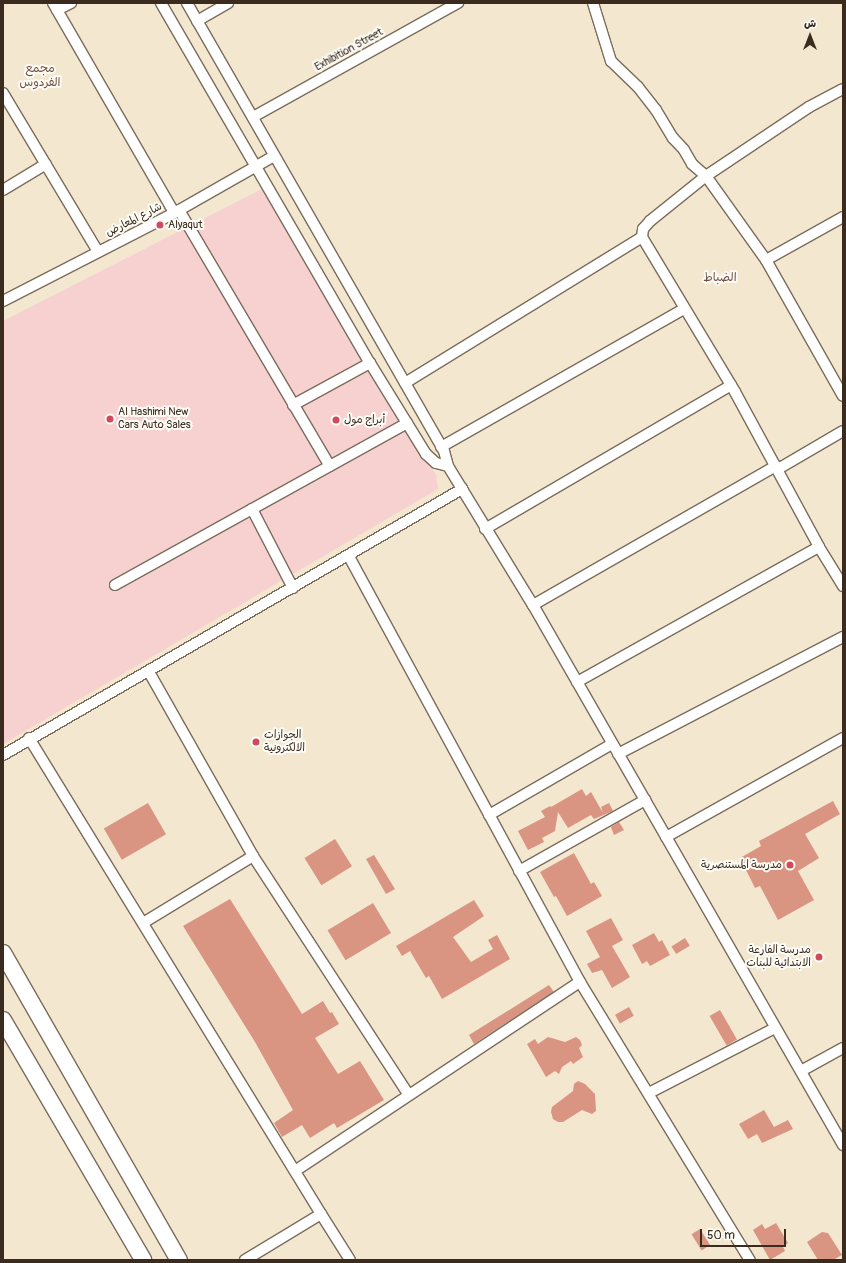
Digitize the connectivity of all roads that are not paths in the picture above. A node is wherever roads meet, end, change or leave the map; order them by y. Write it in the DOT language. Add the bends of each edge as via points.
graph roads {
  1 [pos="71,3"];
  2 [pos="161,3"];
  3 [pos="187,3"];
  4 [pos="228,3"];
  5 [pos="458,3"];
  6 [pos="593,3"];
  7 [pos="55,7"];
  8 [pos="197,21"];
  9 [pos="843,89"];
  10 [pos="3,94"];
  11 [pos="252,117"];
  12 [pos="274,156"];
  13 [pos="46,164"];
  14 [pos="256,168"];
  15 [pos="706,176"];
  16 [pos="3,190"];
  17 [pos="177,212"];
  18 [pos="843,217"];
  19 [pos="642,237"];
  20 [pos="98,252"];
  21 [pos="766,260"];
  22 [pos="3,301"];
  23 [pos="684,309"];
  24 [pos="370,363"];
  25 [pos="405,383"];
  26 [pos="731,386"];
  27 [pos="843,396"];
  28 [pos="294,405"];
  29 [pos="408,423"];
  30 [pos="843,431"];
  31 [pos="441,447"];
  32 [pos="330,466"];
  33 [pos="448,466"];
  34 [pos="777,468"];
  35 [pos="462,489"];
  36 [pos="252,509"];
  37 [pos="485,529"];
  38 [pos="819,547"];
  39 [pos="349,556"];
  40 [pos="115,585"];
  41 [pos="843,586"];
  42 [pos="293,588"];
  43 [pos="533,605"];
  44 [pos="843,637"];
  45 [pos="149,672"];
  46 [pos="577,682"];
  47 [pos="29,738"];
  48 [pos="843,738"];
  49 [pos="612,744"];
  50 [pos="618,754"];
  51 [pos="3,755"];
  52 [pos="645,800"];
  53 [pos="489,815"];
  54 [pos="666,838"];
  55 [pos="253,856"];
  56 [pos="519,871"];
  57 [pos="143,923"];
  58 [pos="3,953"];
  59 [pos="580,982"];
  60 [pos="3,1020"];
  61 [pos="776,1028"];
  62 [pos="843,1048"];
  63 [pos="801,1071"];
  64 [pos="649,1093"];
  65 [pos="409,1095"];
  66 [pos="843,1145"];
  67 [pos="295,1171"];
  68 [pos="321,1214"];
  69 [pos="143,1260"];
  70 [pos="179,1260"];
  71 [pos="245,1260"];
  72 [pos="350,1260"];
  73 [pos="750,1260"];
  1 -- 7 [label="street"];
  2 -- 14 [label="street"];
  3 -- 8 [label="street"];
  4 -- 8 [label="street"];
  5 -- 11 [label="street, Exhibition Street"];
  6 -- 15 [label="street" via="611,61 638,87 692,164"];
  7 -- 17 [label="street"];
  8 -- 11 [label="street"];
  9 -- 15 [label="street" via="809,107"];
  10 -- 13 [label="street"];
  11 -- 12 [label="street"];
  12 -- 14 [label="street, شارع المعارض"];
  12 -- 25 [label="street"];
  13 -- 16 [label="street"];
  13 -- 20 [label="street"];
  14 -- 17 [label="street, شارع المعارض"];
  14 -- 24 [label="street"];
  15 -- 19 [label="street" via="650,221 643,229"];
  15 -- 21 [label="street"];
  17 -- 20 [label="street, شارع المعارض"];
  17 -- 28 [label="street"];
  18 -- 21 [label="street"];
  19 -- 23 [label="street"];
  19 -- 25 [label="street"];
  20 -- 22 [label="street, شارع المعارض"];
  21 -- 27 [label="street"];
  23 -- 26 [label="street"];
  23 -- 31 [label="street"];
  24 -- 28 [label="street"];
  24 -- 29 [label="street"];
  25 -- 31 [label="street"];
  26 -- 34 [label="street"];
  26 -- 37 [label="street"];
  28 -- 32 [label="street"];
  29 -- 32 [label="street"];
  29 -- 33 [label="street" via="430,459"];
  30 -- 34 [label="street"];
  31 -- 33 [label="street"];
  32 -- 36 [label="street"];
  33 -- 35 [label="street"];
  34 -- 38 [label="street"];
  34 -- 43 [label="street"];
  35 -- 37 [label="street"];
  35 -- 39 [label="street"];
  36 -- 40 [label="street"];
  36 -- 42 [label="street"];
  37 -- 43 [label="street"];
  38 -- 41 [label="street"];
  38 -- 46 [label="street"];
  39 -- 42 [label="street"];
  39 -- 53 [label="street"];
  42 -- 45 [label="street"];
  43 -- 46 [label="street"];
  44 -- 50 [label="street"];
  45 -- 47 [label="street"];
  45 -- 55 [label="street"];
  46 -- 49 [label="street"];
  47 -- 51 [label="street"];
  47 -- 57 [label="street"];
  48 -- 54 [label="street"];
  49 -- 50 [label="street"];
  49 -- 53 [label="street"];
  50 -- 52 [label="street"];
  52 -- 54 [label="street"];
  52 -- 56 [label="street"];
  53 -- 56 [label="street"];
  54 -- 61 [label="street"];
  55 -- 57 [label="street"];
  55 -- 65 [label="street"];
  56 -- 59 [label="street"];
  57 -- 67 [label="street"];
  58 -- 70 [label="main road"];
  59 -- 64 [label="street"];
  59 -- 65 [label="street"];
  60 -- 69 [label="main road"];
  61 -- 63 [label="street"];
  61 -- 64 [label="street"];
  62 -- 63 [label="street"];
  63 -- 66 [label="street"];
  64 -- 73 [label="street"];
  65 -- 67 [label="street"];
  67 -- 68 [label="street"];
  68 -- 71 [label="street"];
  68 -- 72 [label="street"];
}
